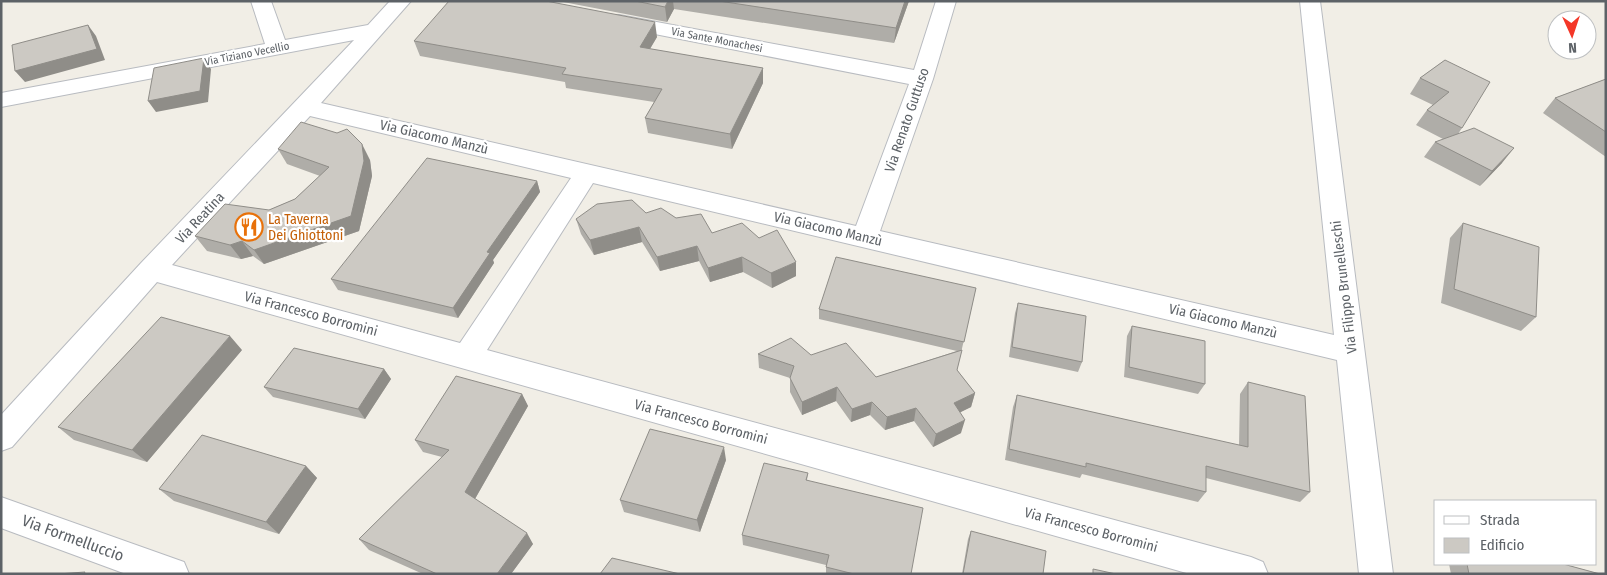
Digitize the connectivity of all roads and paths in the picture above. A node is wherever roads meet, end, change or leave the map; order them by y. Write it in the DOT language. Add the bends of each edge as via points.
graph roads {
  1 [pos="261,1"];
  2 [pos="401,1"];
  3 [pos="946,1"];
  4 [pos="1310,1"];
  5 [pos="601,18"];
  6 [pos="374,30"];
  7 [pos="277,48"];
  8 [pos="922,79"];
  9 [pos="1,100"];
  10 [pos="306,107"];
  11 [pos="587,173"];
  12 [pos="865,238"];
  13 [pos="151,270"];
  14 [pos="1351,351"];
  15 [pos="467,357"];
  16 [pos="1,437"];
  17 [pos="1,512"];
  18 [pos="172,574"];
  19 [pos="1251,574"];
  20 [pos="1376,574"];
  1 -- 7 [label="street"];
  2 -- 6 [label="street, Via Reatina"];
  3 -- 8 [label="street, Via Renato Guttuso"];
  4 -- 14 [label="street, Via Filippo Brunelleschi"];
  5 -- 8 [label="street, Via Sante Monachesi"];
  6 -- 7 [label="street, Via Tiziano Vecellio"];
  6 -- 10 [label="street, Via Reatina"];
  7 -- 9 [label="street, Via Tiziano Vecellio"];
  8 -- 12 [label="street, Via Renato Guttuso"];
  10 -- 11 [label="street, Via Giacomo Manzù"];
  10 -- 13 [label="street, Via Reatina"];
  11 -- 12 [label="street, Via Giacomo Manzù"];
  11 -- 15 [label="street"];
  12 -- 14 [label="street, Via Giacomo Manzù"];
  13 -- 15 [label="street, Via Francesco Borromini"];
  13 -- 16 [label="street, Via Reatina"];
  14 -- 20 [label="street, Via Filippo Brunelleschi"];
  15 -- 19 [label="street, Via Francesco Borromini"];
  17 -- 18 [label="street, Via Formelluccio"];
}
